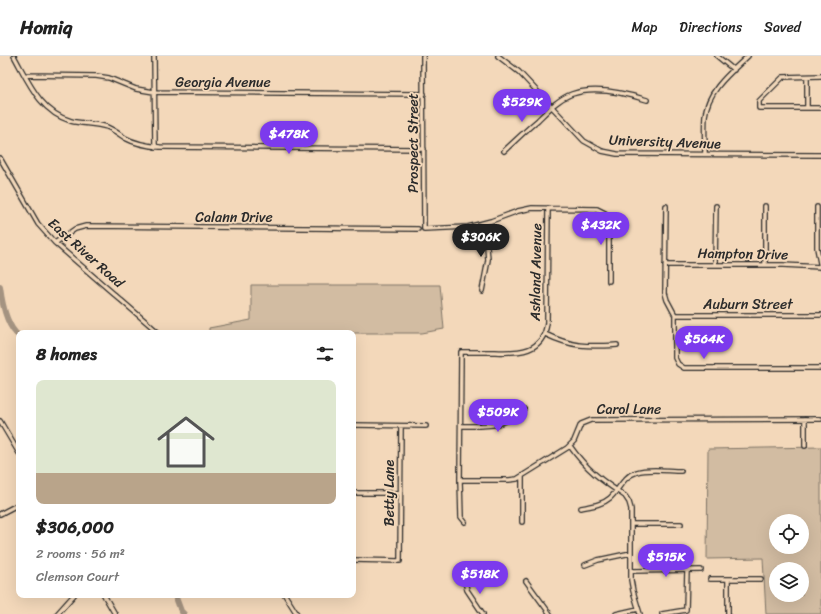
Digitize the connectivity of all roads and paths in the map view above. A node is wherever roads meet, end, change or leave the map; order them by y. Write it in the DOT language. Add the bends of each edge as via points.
graph roads {
  1 [pos="14,56"];
  2 [pos="154,56"];
  3 [pos="423,56"];
  4 [pos="498,56"];
  5 [pos="717,56"];
  6 [pos="748,56"];
  7 [pos="506,58"];
  8 [pos="734,70"];
  9 [pos="25,75"];
  10 [pos="821,76"];
  11 [pos="807,77"];
  12 [pos="154,92"];
  13 [pos="424,94"];
  14 [pos="647,100"];
  15 [pos="552,107"];
  16 [pos="807,108"];
  17 [pos="821,108"];
  18 [pos="155,146"];
  19 [pos="424,149"];
  20 [pos="504,151"];
  21 [pos="705,154"];
  22 [pos="821,155"];
  23 [pos="0,158"];
  24 [pos="666,206"];
  25 [pos="716,206"];
  26 [pos="766,206"];
  27 [pos="817,207"];
  28 [pos="548,208"];
  29 [pos="480,224"];
  30 [pos="418,229"];
  31 [pos="55,243"];
  32 [pos="665,265"];
  33 [pos="715,265"];
  34 [pos="765,265"];
  35 [pos="821,268"];
  36 [pos="609,281"];
  37 [pos="482,291"];
  38 [pos="675,315"];
  39 [pos="821,315"];
  40 [pos="155,330"];
  41 [pos="544,334"];
  42 [pos="617,345"];
  43 [pos="821,368"];
  44 [pos="524,408"];
  45 [pos="805,419"];
  46 [pos="821,419"];
  47 [pos="0,421"];
  48 [pos="356,425"];
  49 [pos="401,426"];
  50 [pos="426,426"];
  51 [pos="461,426"];
  52 [pos="570,446"];
  53 [pos="805,446"];
  54 [pos="16,448"];
  55 [pos="681,471"];
  56 [pos="522,476"];
  57 [pos="460,480"];
  58 [pos="617,490"];
  59 [pos="356,493"];
  60 [pos="400,493"];
  61 [pos="16,506"];
  62 [pos="581,508"];
  63 [pos="0,514"];
  64 [pos="465,522"];
  65 [pos="522,522"];
  66 [pos="631,524"];
  67 [pos="682,524"];
  68 [pos="631,553"];
  69 [pos="356,560"];
  70 [pos="585,565"];
  71 [pos="687,570"];
  72 [pos="701,570"];
  73 [pos="631,571"];
  74 [pos="710,579"];
  75 [pos="728,579"];
  76 [pos="761,579"];
  77 [pos="526,580"];
  78 [pos="466,581"];
  79 [pos="71,598"];
  80 [pos="106,598"];
  81 [pos="287,598"];
  82 [pos="638,609"];
  83 [pos="57,614"];
  84 [pos="115,614"];
  85 [pos="297,614"];
  86 [pos="483,614"];
  87 [pos="550,614"];
  88 [pos="616,614"];
  89 [pos="640,614"];
  90 [pos="662,614"];
  91 [pos="728,614"];
  1 -- 9 [label="street"];
  2 -- 12 [label="street"];
  3 -- 13 [label="street, Prospect Street"];
  4 -- 7 [label="street, University Avenue"];
  5 -- 8 [label="street"];
  6 -- 8 [label="street"];
  7 -- 15 [label="street, University Avenue"];
  8 -- 21 [label="street" via="708,102 705,117"];
  9 -- 12 [label="street, Georgia Avenue" via="96,76"];
  9 -- 18 [label="street" via="41,101 57,115 72,121 103,126 135,143"];
  10 -- 11 [label="street"];
  11 -- 16 [label="street"];
  11 -- 16 [label="street" via="783,77 759,101 759,108"];
  12 -- 13 [label="street, Georgia Avenue"];
  12 -- 18 [label="street"];
  13 -- 19 [label="street, Prospect Street"];
  14 -- 15 [label="street" via="612,92 585,91 568,96"];
  15 -- 20 [label="street"];
  15 -- 21 [label="street, University Avenue" via="580,138 602,151 617,154"];
  16 -- 17 [label="street"];
  18 -- 19 [label="street"];
  19 -- 29 [label="street, Prospect Street" via="424,229 457,229"];
  21 -- 22 [label="street, University Avenue"];
  23 -- 31 [label="street, East River Road" via="38,224"];
  24 -- 32 [label="street"];
  25 -- 33 [label="street"];
  26 -- 34 [label="street"];
  27 -- 35 [label="street" via="817,248"];
  28 -- 29 [label="street" via="518,211"];
  28 -- 36 [label="street" via="593,208 607,216"];
  28 -- 41 [label="street, Ashland Avenue" via="547,323"];
  29 -- 37 [label="street" via="488,260"];
  30 -- 31 [label="street, Calann Drive" via="86,226 75,229"];
  31 -- 40 [label="street, East River Road"];
  32 -- 33 [label="street, Hampton Drive"];
  32 -- 38 [label="street" via="666,296"];
  33 -- 34 [label="street, Hampton Drive"];
  34 -- 35 [label="street, Hampton Drive"];
  38 -- 39 [label="street, Auburn Street"];
  38 -- 43 [label="street" via="676,360 682,367"];
  41 -- 42 [label="street" via="576,345"];
  41 -- 51 [label="street, Ashland Avenue" via="534,347 521,352 461,352"];
  44 -- 51 [label="street" via="514,418 499,424"];
  45 -- 46 [label="street, Carol Lane"];
  45 -- 52 [label="street, Carol Lane" via="591,420 581,424"];
  45 -- 53 [label="street"];
  47 -- 54 [label="street"];
  48 -- 49 [label="street"];
  49 -- 50 [label="street"];
  49 -- 60 [label="street, Betty Lane"];
  51 -- 57 [label="street, Ashland Avenue"];
  52 -- 56 [label="street"];
  52 -- 58 [label="street" via="591,471"];
  55 -- 58 [label="street" via="636,472 624,479"];
  56 -- 57 [label="street" via="509,480"];
  56 -- 65 [label="street"];
  57 -- 64 [label="street, Ashland Avenue" via="462,517"];
  58 -- 62 [label="street" via="603,503"];
  58 -- 66 [label="street" via="629,502"];
  59 -- 60 [label="street"];
  60 -- 69 [label="street, Betty Lane" via="400,561"];
  61 -- 63 [label="street"];
  66 -- 67 [label="street"];
  66 -- 68 [label="street"];
  68 -- 70 [label="street"];
  68 -- 73 [label="street"];
  71 -- 72 [label="street"];
  71 -- 73 [label="street"];
  71 -- 90 [label="street" via="686,610"];
  73 -- 82 [label="street"];
  74 -- 75 [label="street"];
  75 -- 76 [label="street"];
  75 -- 91 [label="street"];
  77 -- 87 [label="street"];
  78 -- 86 [label="street" via="467,590"];
  79 -- 83 [label="street"];
  80 -- 84 [label="street"];
  81 -- 85 [label="street"];
  82 -- 88 [label="street"];
  82 -- 89 [label="street"];
}
